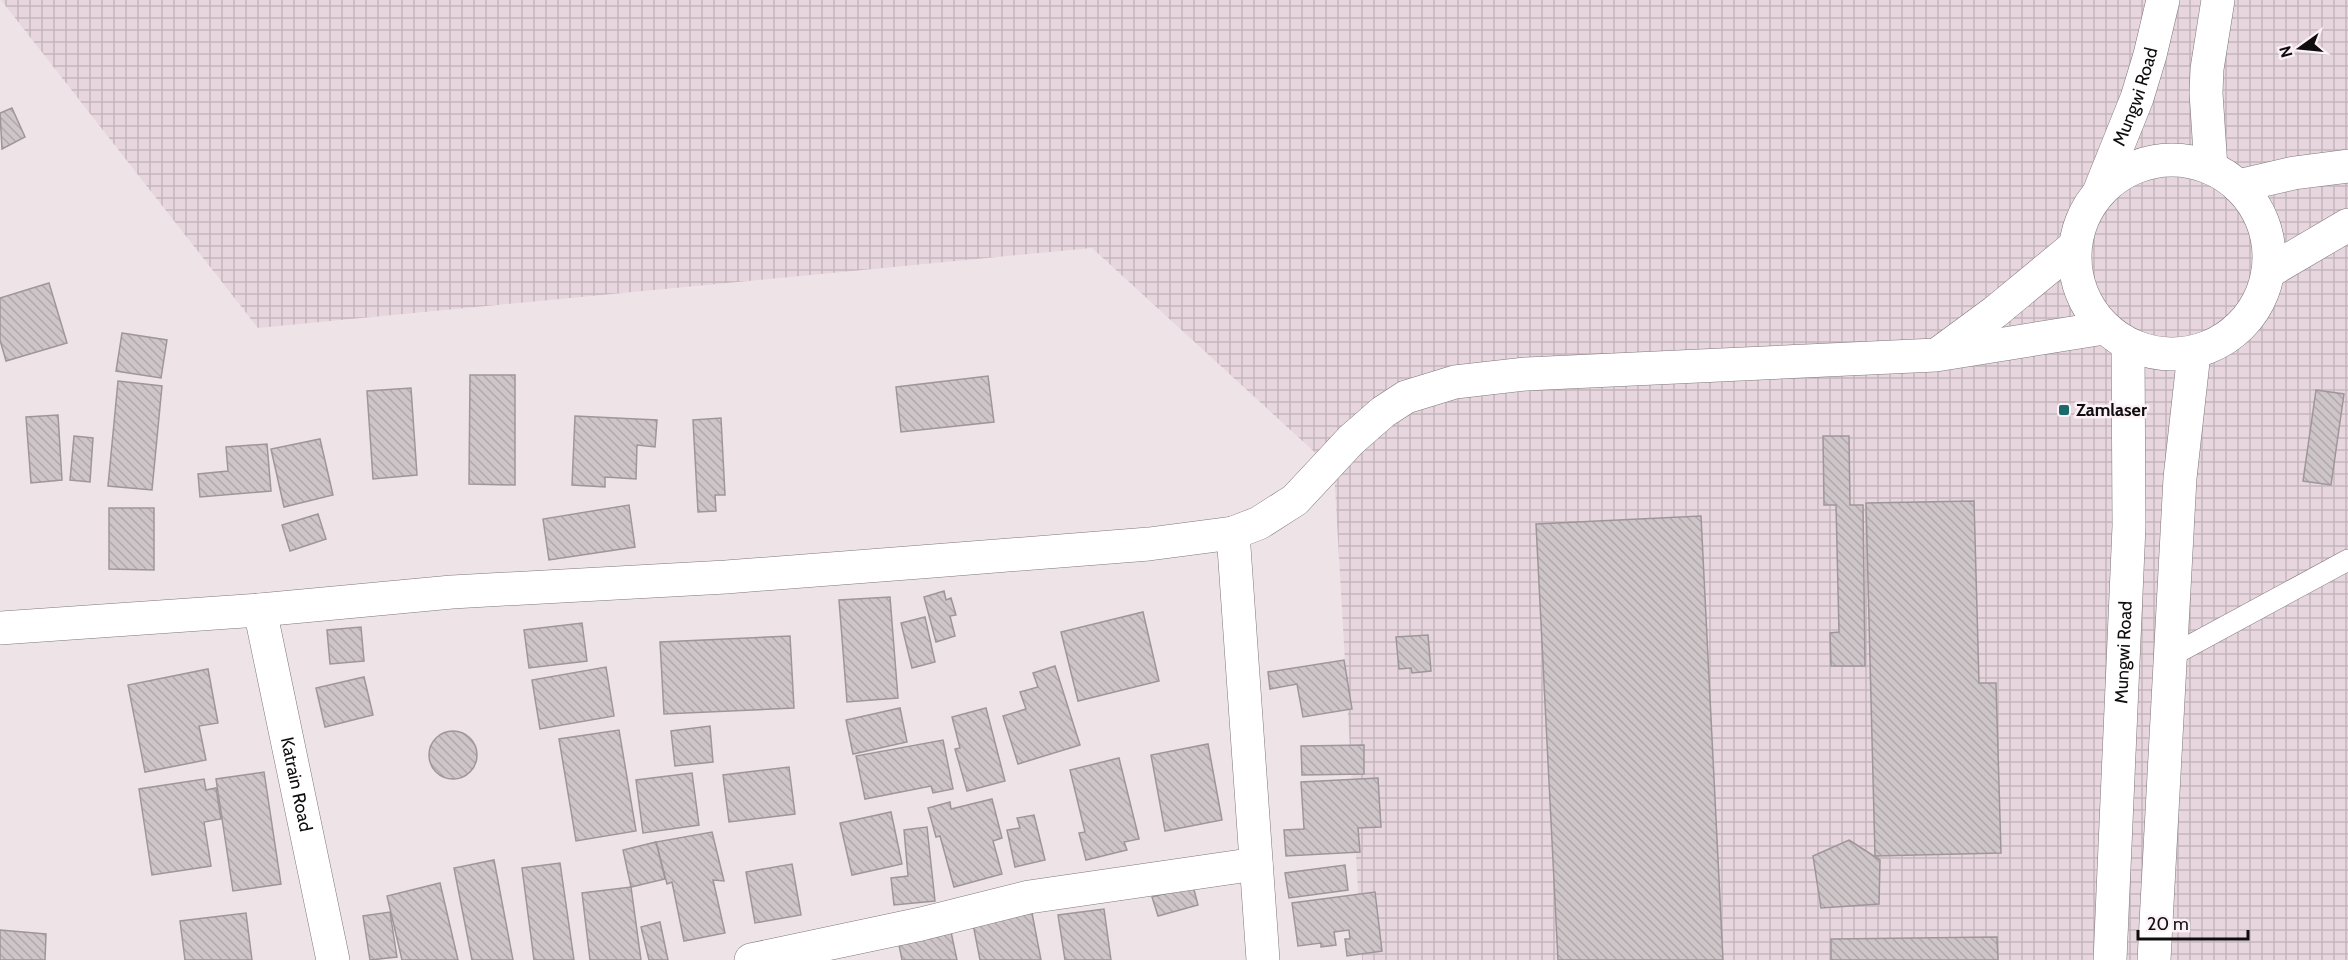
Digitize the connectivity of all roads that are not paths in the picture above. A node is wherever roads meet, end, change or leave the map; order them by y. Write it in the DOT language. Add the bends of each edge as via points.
graph roads {
  1 [pos="2163,0"];
  2 [pos="2218,0"];
  3 [pos="2348,166"];
  4 [pos="2211,168"];
  5 [pos="2238,186"];
  6 [pos="2100,190"];
  7 [pos="2348,225"];
  8 [pos="2075,246"];
  9 [pos="2268,272"];
  10 [pos="2116,336"];
  11 [pos="2194,353"];
  12 [pos="1936,355"];
  13 [pos="1233,533"];
  14 [pos="2348,560"];
  15 [pos="260,610"];
  16 [pos="0,628"];
  17 [pos="2169,657"];
  18 [pos="1257,864"];
  19 [pos="333,960"];
  20 [pos="751,960"];
  21 [pos="1263,960"];
  22 [pos="2110,960"];
  23 [pos="2154,960"];
  1 -- 6 [label="street, Mungwi Road" via="2138,98"];
  2 -- 4 [label="street" via="2207,69"];
  3 -- 5 [label="street"];
  4 -- 5 [label="street"];
  4 -- 6 [label="street" via="2188,161 2140,164"];
  5 -- 9 [label="street" via="2254,204 2264,225 2269,248"];
  6 -- 8 [label="street" via="2079,226"];
  7 -- 9 [label="street"];
  8 -- 10 [label="street" via="2076,276 2086,304"];
  8 -- 12 [label="street"];
  9 -- 11 [label="street" via="2259,300 2243,324 2220,342"];
  10 -- 11 [label="street" via="2149,353"];
  10 -- 12 [label="street"];
  10 -- 22 [label="street, Mungwi Road" via="2128,526"];
  11 -- 17 [label="street" via="2180,478"];
  12 -- 13 [label="street" via="1526,374 1455,382 1406,397 1391,407 1351,440 1295,500 1259,523"];
  13 -- 15 [label="street" via="978,558 452,592"];
  13 -- 18 [label="street"];
  14 -- 17 [label="lane"];
  15 -- 16 [label="street"];
  15 -- 19 [label="street, Katrain Road"];
  17 -- 23 [label="street"];
  18 -- 20 [label="street" via="1029,897"];
  18 -- 21 [label="street"];
}
